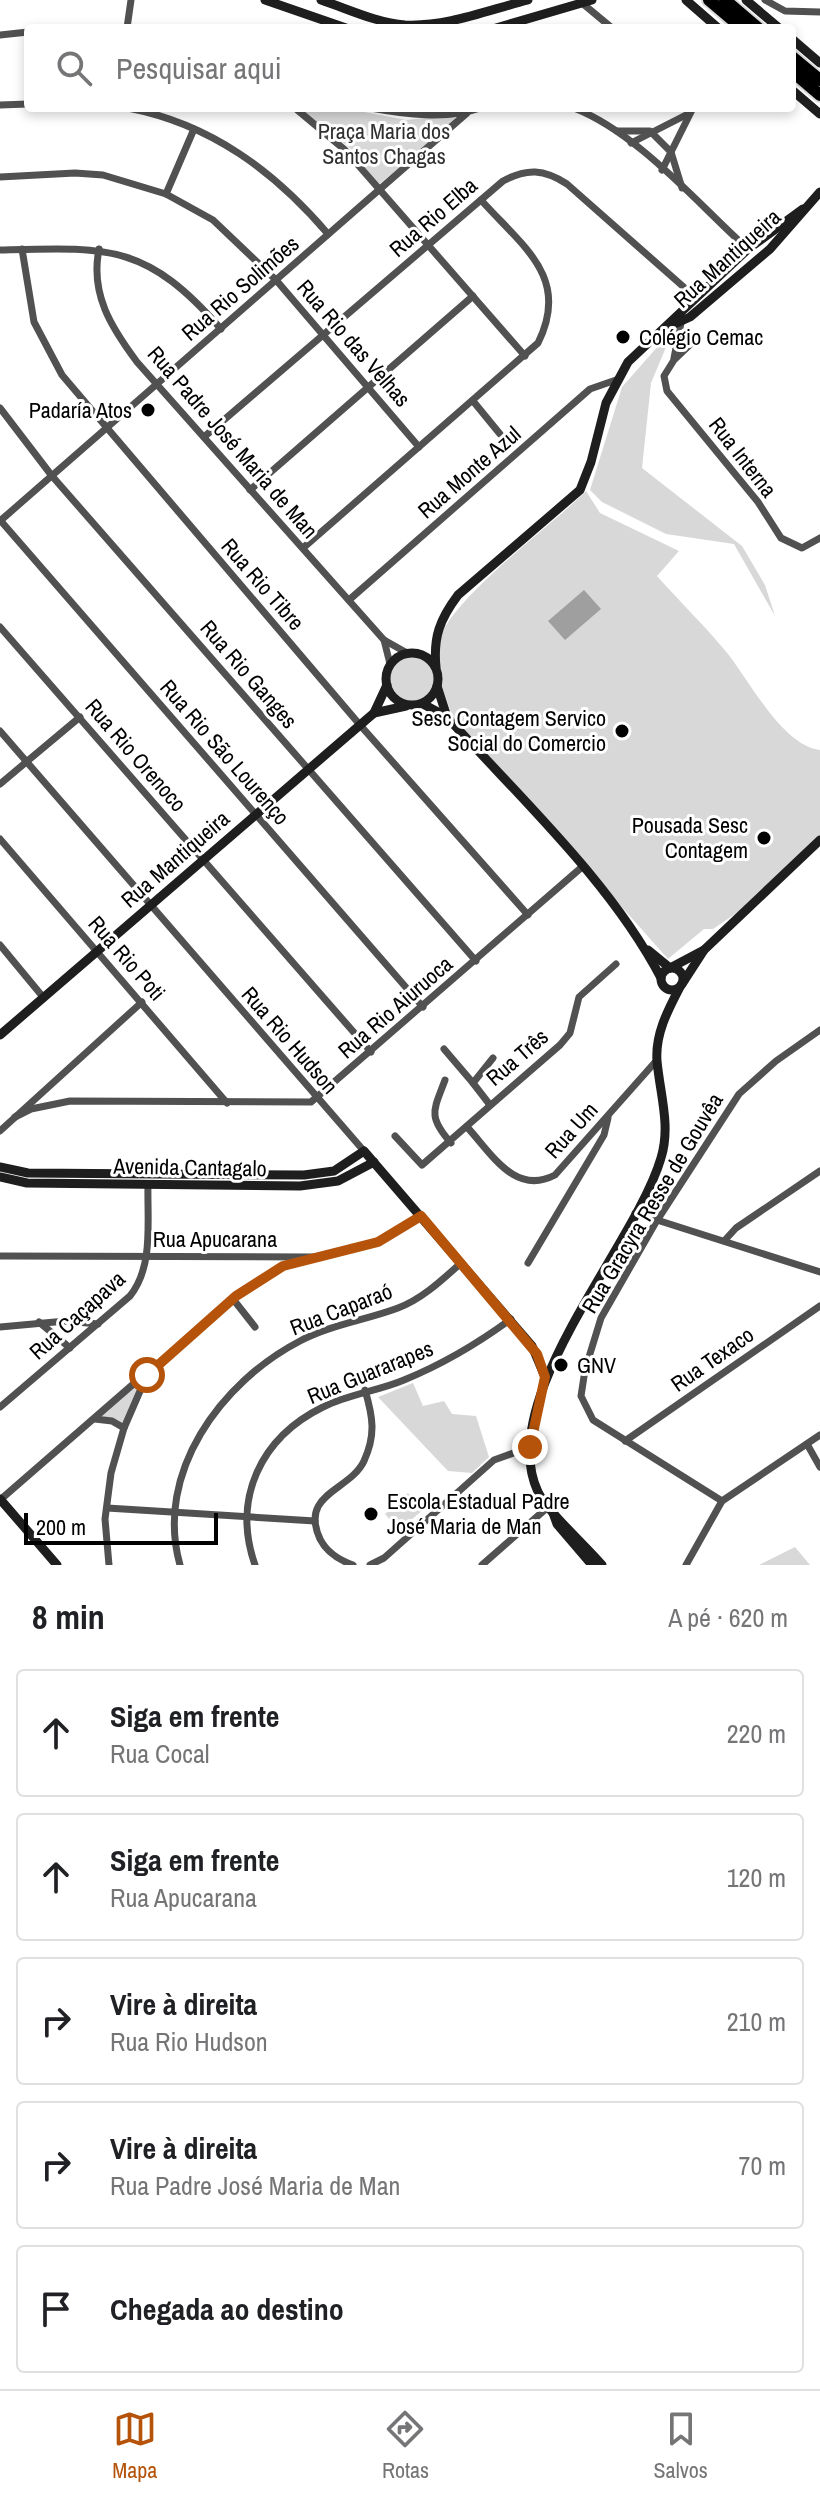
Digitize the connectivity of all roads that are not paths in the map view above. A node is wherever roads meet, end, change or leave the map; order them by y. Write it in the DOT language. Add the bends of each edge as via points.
graph roads {
  1 [pos="131,0"];
  2 [pos="265,0"];
  3 [pos="321,0"];
  4 [pos="686,0"];
  5 [pos="709,0"];
  6 [pos="725,0"];
  7 [pos="746,0"];
  8 [pos="765,0"];
  9 [pos="525,1"];
  10 [pos="587,2"];
  11 [pos="820,12"];
  12 [pos="128,24"];
  13 [pos="334,24"];
  14 [pos="399,24"];
  15 [pos="414,24"];
  16 [pos="506,24"];
  17 [pos="510,24"];
  18 [pos="608,24"];
  19 [pos="713,24"];
  20 [pos="737,24"];
  21 [pos="753,24"];
  22 [pos="774,24"];
  23 [pos="24,32"];
  24 [pos="0,35"];
  25 [pos="796,42"];
  26 [pos="796,60"];
  27 [pos="820,63"];
  28 [pos="796,75"];
  29 [pos="820,80"];
  30 [pos="796,83"];
  31 [pos="796,93"];
  32 [pos="820,97"];
  33 [pos="24,104"];
  34 [pos="0,105"];
  35 [pos="145,112"];
  36 [pos="300,112"];
  37 [pos="436,112"];
  38 [pos="581,112"];
  39 [pos="688,112"];
  40 [pos="690,112"];
  41 [pos="467,113"];
  42 [pos="820,114"];
  43 [pos="194,129"];
  44 [pos="615,131"];
  45 [pos="650,131"];
  46 [pos="631,143"];
  47 [pos="671,152"];
  48 [pos="662,170"];
  49 [pos="0,177"];
  50 [pos="682,189"];
  51 [pos="380,191"];
  52 [pos="166,194"];
  53 [pos="817,194"];
  54 [pos="481,200"];
  55 [pos="782,229"];
  56 [pos="328,234"];
  57 [pos="430,245"];
  58 [pos="22,249"];
  59 [pos="99,249"];
  60 [pos="748,249"];
  61 [pos="0,250"];
  62 [pos="276,280"];
  63 [pos="473,296"];
  64 [pos="695,297"];
  65 [pos="679,312"];
  66 [pos="681,323"];
  67 [pos="668,327"];
  68 [pos="221,329"];
  69 [pos="323,333"];
  70 [pos="699,336"];
  71 [pos="525,356"];
  72 [pos="674,360"];
  73 [pos="616,380"];
  74 [pos="157,384"];
  75 [pos="368,385"];
  76 [pos="473,401"];
  77 [pos="0,408"];
  78 [pos="106,428"];
  79 [pos="500,434"];
  80 [pos="204,437"];
  81 [pos="419,447"];
  82 [pos="52,476"];
  83 [pos="250,490"];
  84 [pos="0,520"];
  85 [pos="820,538"];
  86 [pos="303,548"];
  87 [pos="349,600"];
  88 [pos="0,627"];
  89 [pos="434,639"];
  90 [pos="384,640"];
  91 [pos="412,653"];
  92 [pos="390,664"];
  93 [pos="436,667"];
  94 [pos="387,685"];
  95 [pos="436,686"];
  96 [pos="423,704"];
  97 [pos="408,705"];
  98 [pos="374,713"];
  99 [pos="80,717"];
  100 [pos="447,717"];
  101 [pos="360,725"];
  102 [pos="0,731"];
  103 [pos="27,762"];
  104 [pos="308,769"];
  105 [pos="0,784"];
  106 [pos="254,814"];
  107 [pos="0,839"];
  108 [pos="820,840"];
  109 [pos="202,860"];
  110 [pos="582,867"];
  111 [pos="149,905"];
  112 [pos="528,915"];
  113 [pos="0,945"];
  114 [pos="642,945"];
  115 [pos="704,950"];
  116 [pos="97,952"];
  117 [pos="476,961"];
  118 [pos="616,964"];
  119 [pos="671,968"];
  120 [pos="662,981"];
  121 [pos="681,986"];
  122 [pos="43,997"];
  123 [pos="142,1002"];
  124 [pos="423,1007"];
  125 [pos="666,1015"];
  126 [pos="820,1030"];
  127 [pos="0,1035"];
  128 [pos="444,1049"];
  129 [pos="371,1052"];
  130 [pos="493,1058"];
  131 [pos="657,1060"];
  132 [pos="445,1080"];
  133 [pos="473,1083"];
  134 [pos="318,1098"];
  135 [pos="227,1103"];
  136 [pos="490,1105"];
  137 [pos="609,1116"];
  138 [pos="15,1117"];
  139 [pos="467,1127"];
  140 [pos="0,1131"];
  141 [pos="395,1136"];
  142 [pos="451,1143"];
  143 [pos="364,1151"];
  144 [pos="374,1162"];
  145 [pos="0,1167"];
  146 [pos="820,1171"];
  147 [pos="0,1177"];
  148 [pos="148,1184"];
  149 [pos="635,1213"];
  150 [pos="421,1216"];
  151 [pos="656,1222"];
  152 [pos="725,1240"];
  153 [pos="0,1256"];
  154 [pos="146,1257"];
  155 [pos="316,1257"];
  156 [pos="461,1263"];
  157 [pos="528,1263"];
  158 [pos="820,1272"];
  159 [pos="233,1299"];
  160 [pos="820,1306"];
  161 [pos="511,1319"];
  162 [pos="39,1322"];
  163 [pos="98,1324"];
  164 [pos="0,1327"];
  165 [pos="255,1327"];
  166 [pos="70,1348"];
  167 [pos="154,1366"];
  168 [pos="545,1377"];
  169 [pos="365,1390"];
  170 [pos="0,1407"];
  171 [pos="93,1419"];
  172 [pos="124,1428"];
  173 [pos="820,1435"];
  174 [pos="625,1441"];
  175 [pos="807,1444"];
  176 [pos="530,1447"];
  177 [pos="820,1467"];
  178 [pos="0,1499"];
  179 [pos="722,1501"];
  180 [pos="107,1508"];
  181 [pos="550,1510"];
  182 [pos="175,1511"];
  183 [pos="244,1517"];
  184 [pos="315,1521"];
  185 [pos="594,1563"];
  186 [pos="57,1565"];
  187 [pos="109,1565"];
  188 [pos="180,1565"];
  189 [pos="255,1565"];
  190 [pos="353,1565"];
  191 [pos="370,1565"];
  192 [pos="482,1565"];
  193 [pos="686,1565"];
  1 -- 12 [label="street"];
  2 -- 13 [label="street"];
  3 -- 14 [label="street"];
  4 -- 19 [label="street"];
  5 -- 20 [label="highway"];
  6 -- 21 [label="highway"];
  7 -- 22 [label="street"];
  8 -- 11 [label="street" via="785,11"];
  9 -- 15 [label="street" via="450,21"];
  9 -- 16 [label="street" via="529,12"];
  10 -- 17 [label="street"];
  10 -- 18 [label="street"];
  23 -- 24 [label="street"];
  25 -- 27 [label="street"];
  26 -- 29 [label="highway"];
  28 -- 32 [label="highway"];
  30 -- 32 [label="highway"];
  31 -- 42 [label="street"];
  33 -- 34 [label="street"];
  35 -- 43 [label="street"];
  36 -- 51 [label="street" via="345,150"];
  37 -- 41 [label="street"];
  38 -- 44 [label="street"];
  39 -- 45 [label="street"];
  40 -- 47 [label="street"];
  41 -- 51 [label="street, Rua Rio Solimões"];
  43 -- 52 [label="street"];
  43 -- 56 [label="street" via="222,141 276,179"];
  44 -- 45 [label="street"];
  44 -- 46 [label="street"];
  45 -- 46 [label="street"];
  45 -- 47 [label="street"];
  46 -- 48 [label="street"];
  47 -- 48 [label="street"];
  47 -- 50 [label="street"];
  48 -- 50 [label="street"];
  49 -- 52 [label="street, Rua Rio das Velhas" via="103,175"];
  50 -- 60 [label="street"];
  51 -- 56 [label="street, Rua Rio Solimões"];
  51 -- 57 [label="street"];
  52 -- 62 [label="street, Rua Rio das Velhas" via="213,220"];
  53 -- 55 [label="street, Rua Mantiqueira"];
  54 -- 57 [label="street, Rua Rio Elba"];
  54 -- 64 [label="street, Rua Rio Elba" via="518,173 551,173"];
  54 -- 71 [label="street" via="543,270 550,290 545,328"];
  55 -- 60 [label="street, Rua Mantiqueira"];
  55 -- 66 [label="street, Rua Mantiqueira"];
  56 -- 62 [label="street, Rua Rio Solimões"];
  57 -- 63 [label="street"];
  57 -- 69 [label="street, Rua Rio Elba"];
  58 -- 59 [label="street"];
  58 -- 61 [label="street"];
  58 -- 78 [label="street, Rua Rio Tibre" via="34,322 46,349"];
  59 -- 68 [label="street" via="159,270"];
  59 -- 74 [label="street, Rua Padre José Maria de Man" via="95,269 106,316"];
  60 -- 64 [label="street, Rua Mantiqueira"];
  62 -- 68 [label="street, Rua Rio Solimões"];
  62 -- 69 [label="street, Rua Rio das Velhas"];
  63 -- 71 [label="street"];
  63 -- 75 [label="street"];
  64 -- 65 [label="street, Rua Mantiqueira"];
  65 -- 66 [label="street"];
  65 -- 67 [label="street, Rua Mantiqueira"];
  66 -- 67 [label="street, Rua Mantiqueira"];
  66 -- 72 [label="street, Rua Interna"];
  67 -- 73 [label="street, Rua Mantiqueira" via="628,362"];
  68 -- 74 [label="street, Rua Rio Solimões"];
  69 -- 75 [label="street, Rua Rio das Velhas"];
  69 -- 80 [label="street, Rua Rio Elba"];
  70 -- 72 [label="street"];
  71 -- 76 [label="street"];
  72 -- 85 [label="street, Rua Interna" via="664,376 667,391 781,538 802,548"];
  73 -- 87 [label="street, Rua Monte Azul" via="590,389"];
  73 -- 89 [label="street, Rua Mantiqueira" via="580,490 458,595"];
  74 -- 78 [label="street, Rua Rio Solimões"];
  74 -- 80 [label="street, Rua Padre José Maria de Man"];
  75 -- 81 [label="street, Rua Rio das Velhas"];
  75 -- 83 [label="street"];
  76 -- 79 [label="street"];
  76 -- 81 [label="street"];
  77 -- 82 [label="street, Rua Rio Ganges"];
  78 -- 82 [label="street, Rua Rio Solimões"];
  78 -- 101 [label="street, Rua Rio Tibre"];
  80 -- 83 [label="street, Rua Padre José Maria de Man"];
  81 -- 86 [label="street"];
  82 -- 84 [label="street, Rua Rio Solimões"];
  82 -- 104 [label="street, Rua Rio Ganges"];
  83 -- 86 [label="street, Rua Padre José Maria de Man"];
  84 -- 106 [label="street, Rua Rio São Lourenço"];
  86 -- 87 [label="street, Rua Padre José Maria de Man"];
  87 -- 90 [label="street, Rua Padre José Maria de Man"];
  88 -- 99 [label="street, Rua Rio Orenoco"];
  89 -- 91 [label="street, Rua Mantiqueira"];
  89 -- 93 [label="street"];
  90 -- 91 [label="street, Rua Padre José Maria de Man"];
  90 -- 92 [label="street, Rua Padre José Maria de Man"];
  91 -- 92 [label="street"];
  91 -- 93 [label="street"];
  92 -- 94 [label="street"];
  93 -- 95 [label="street"];
  94 -- 97 [label="street"];
  94 -- 98 [label="street, Rua Mantiqueira"];
  95 -- 96 [label="street"];
  95 -- 100 [label="street"];
  96 -- 97 [label="street"];
  96 -- 100 [label="street"];
  97 -- 98 [label="street, Rua Mantiqueira"];
  98 -- 101 [label="street, Rua Mantiqueira"];
  99 -- 103 [label="street"];
  99 -- 109 [label="street, Rua Rio Orenoco"];
  100 -- 110 [label="street"];
  101 -- 104 [label="street, Rua Mantiqueira"];
  101 -- 112 [label="street, Rua Rio Tibre"];
  102 -- 103 [label="street, Rua Rio Hudson"];
  103 -- 105 [label="street"];
  103 -- 111 [label="street, Rua Rio Hudson"];
  104 -- 106 [label="street, Rua Mantiqueira"];
  104 -- 117 [label="street, Rua Rio Ganges"];
  106 -- 109 [label="street, Rua Mantiqueira"];
  106 -- 124 [label="street, Rua Rio São Lourenço"];
  107 -- 116 [label="street, Rua Rio Poti"];
  108 -- 115 [label="street"];
  109 -- 111 [label="street, Rua Mantiqueira"];
  109 -- 129 [label="street, Rua Rio Orenoco"];
  110 -- 112 [label="street, Rua Rio Aiuruoca"];
  110 -- 114 [label="street"];
  111 -- 116 [label="street, Rua Mantiqueira"];
  111 -- 134 [label="street, Rua Rio Hudson"];
  112 -- 117 [label="street, Rua Rio Aiuruoca"];
  113 -- 122 [label="street"];
  114 -- 119 [label="street"];
  114 -- 120 [label="street"];
  115 -- 119 [label="street"];
  115 -- 121 [label="street"];
  116 -- 122 [label="street, Rua Mantiqueira"];
  116 -- 123 [label="street, Rua Rio Poti"];
  117 -- 124 [label="street, Rua Rio Aiuruoca"];
  118 -- 136 [label="street, Rua Três" via="579,997 570,1033 560,1045"];
  119 -- 120 [label="street"];
  119 -- 121 [label="street" via="682,974"];
  120 -- 121 [label="street" via="671,990"];
  120 -- 125 [label="street"];
  121 -- 125 [label="street"];
  122 -- 127 [label="street, Rua Mantiqueira"];
  123 -- 135 [label="street, Rua Rio Poti"];
  123 -- 138 [label="street"];
  124 -- 129 [label="street, Rua Rio Aiuruoca"];
  125 -- 131 [label="street"];
  126 -- 151 [label="street, Rua Gracyra Resse de Gouvêa" via="739,1094"];
  128 -- 133 [label="street"];
  129 -- 134 [label="street, Rua Rio Aiuruoca"];
  130 -- 133 [label="street"];
  131 -- 137 [label="street, Rua Um"];
  131 -- 149 [label="street" via="665,1109 664,1149"];
  132 -- 142 [label="street" via="433,1112"];
  133 -- 136 [label="street"];
  134 -- 135 [label="street" via="291,1104"];
  134 -- 143 [label="street, Rua Rio Hudson"];
  135 -- 138 [label="street" via="70,1101"];
  136 -- 139 [label="street, Rua Três"];
  137 -- 139 [label="street, Rua Um" via="555,1175 540,1183 514,1178"];
  137 -- 157 [label="street" via="604,1135"];
  138 -- 140 [label="street"];
  139 -- 142 [label="street, Rua Três"];
  141 -- 142 [label="street, Rua Três" via="422,1165"];
  143 -- 144 [label="street, Rua Rio Hudson"];
  143 -- 145 [label="street, Avenida Cantagalo" via="334,1171 304,1175 28,1173"];
  144 -- 148 [label="street, Avenida Cantagalo" via="338,1181 300,1186"];
  144 -- 150 [label="street, Rua Rio Hudson"];
  146 -- 152 [label="street"];
  147 -- 148 [label="street, Avenida Cantagalo" via="27,1183"];
  148 -- 154 [label="street, Rua Caçapava"];
  149 -- 151 [label="street"];
  149 -- 168 [label="street"];
  150 -- 155 [label="street, Rua Apucarana" via="378,1242"];
  150 -- 156 [label="street, Rua Rio Hudson"];
  151 -- 152 [label="street"];
  151 -- 174 [label="street, Rua Gracyra Resse de Gouvêa" via="601,1318 582,1387 587,1414"];
  152 -- 158 [label="street"];
  153 -- 154 [label="street, Rua Apucarana"];
  154 -- 155 [label="street, Rua Apucarana"];
  154 -- 163 [label="street, Rua Caçapava" via="141,1283"];
  155 -- 159 [label="street" via="283,1266"];
  156 -- 161 [label="street, Rua Rio Hudson"];
  156 -- 182 [label="street, Rua Caparaó" via="400,1308 299,1341 247,1379 207,1422 196,1442 178,1485"];
  159 -- 165 [label="street"];
  159 -- 167 [label="street"];
  160 -- 174 [label="street, Rua Texaco"];
  161 -- 168 [label="street, Rua Rio Hudson" via="532,1346"];
  161 -- 169 [label="street, Rua Guararapes" via="458,1355"];
  162 -- 163 [label="street"];
  162 -- 164 [label="street"];
  162 -- 166 [label="street"];
  163 -- 166 [label="street, Rua Caçapava"];
  166 -- 170 [label="street, Rua Caçapava"];
  167 -- 171 [label="street"];
  167 -- 172 [label="street"];
  168 -- 176 [label="street"];
  169 -- 183 [label="street, Rua Guararapes" via="320,1408 283,1437 257,1470"];
  169 -- 184 [label="street" via="374,1436 363,1464 325,1497"];
  171 -- 172 [label="street"];
  171 -- 178 [label="street"];
  172 -- 180 [label="street"];
  173 -- 175 [label="street"];
  174 -- 179 [label="street, Rua Gracyra Resse de Gouvêa"];
  175 -- 177 [label="street"];
  175 -- 179 [label="street"];
  176 -- 181 [label="street" via="535,1484"];
  176 -- 191 [label="street" via="494,1460"];
  178 -- 186 [label="street"];
  179 -- 193 [label="street"];
  180 -- 182 [label="street"];
  180 -- 187 [label="street"];
  181 -- 185 [label="street"];
  181 -- 192 [label="street"];
  182 -- 183 [label="street"];
  182 -- 188 [label="street, Rua Caparaó"];
  183 -- 184 [label="street"];
  183 -- 189 [label="street, Rua Guararapes"];
  184 -- 190 [label="street" via="323,1545"];
}
